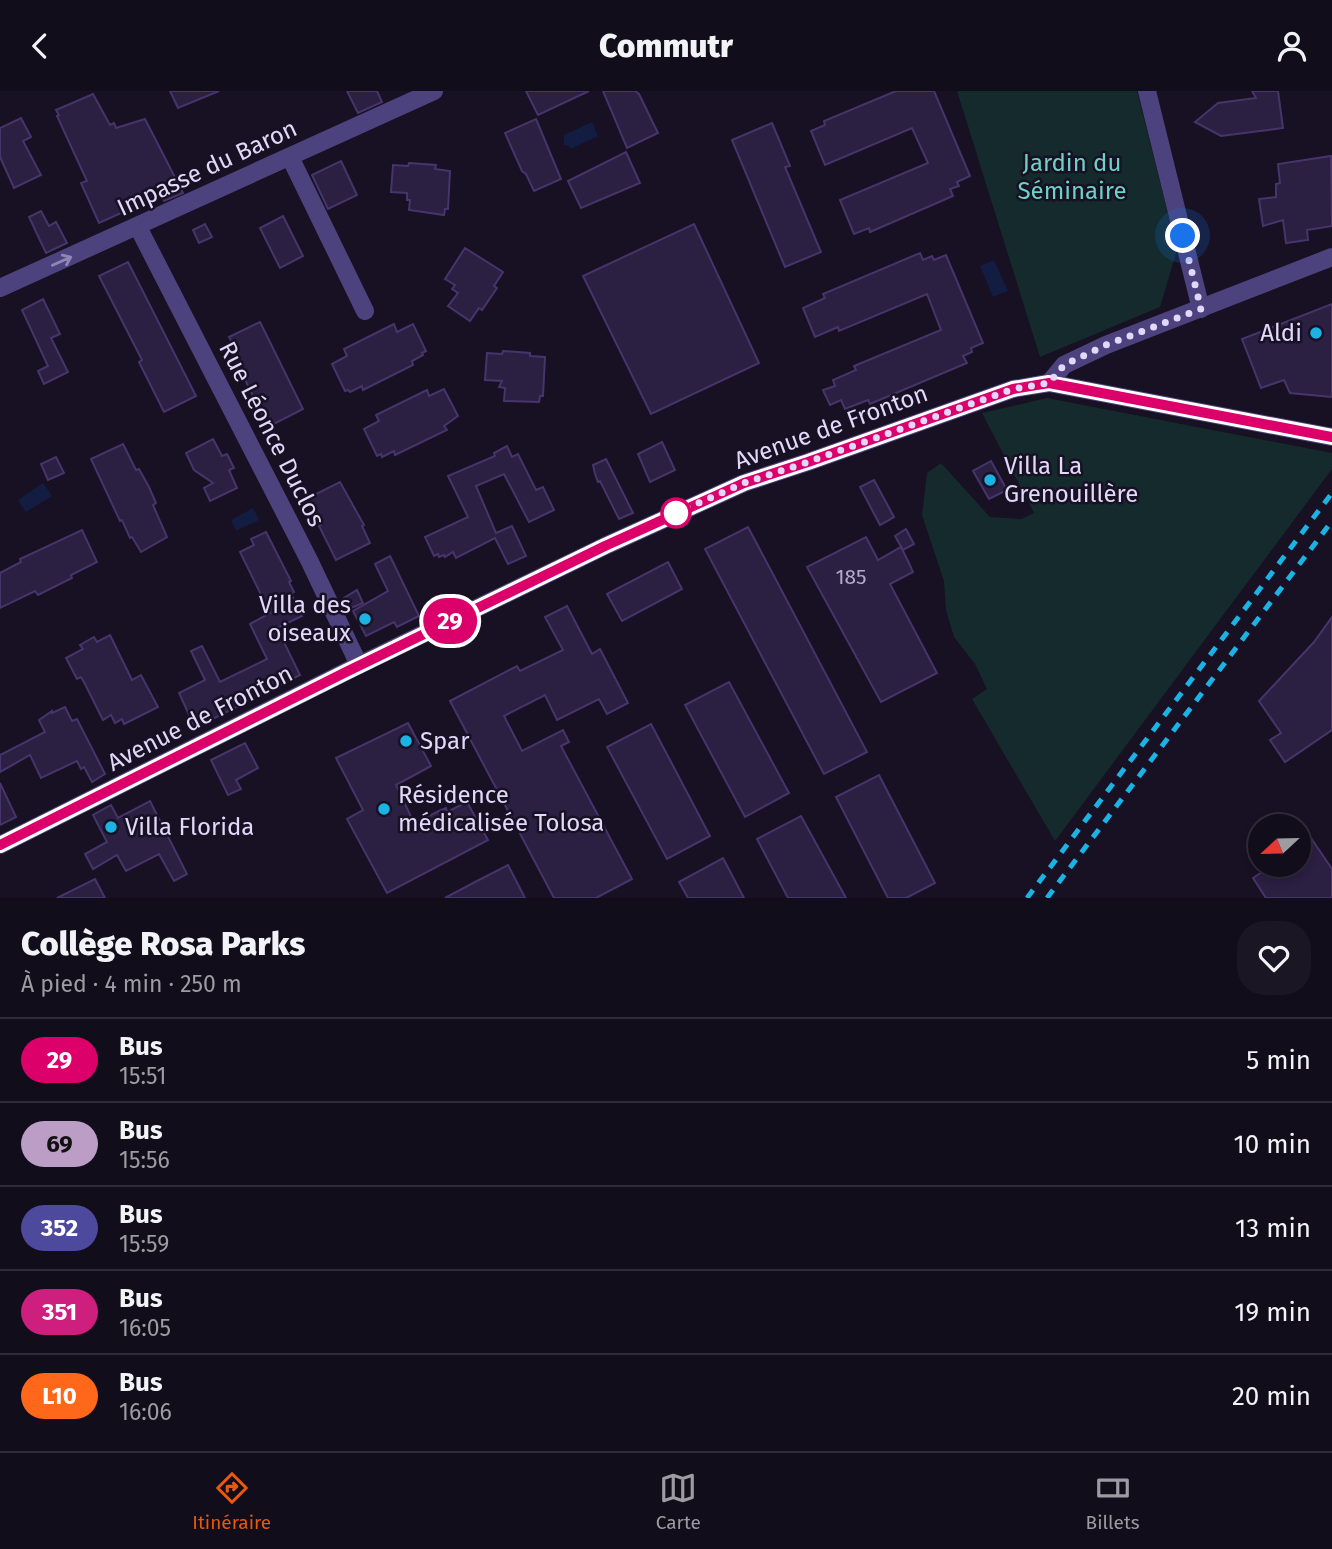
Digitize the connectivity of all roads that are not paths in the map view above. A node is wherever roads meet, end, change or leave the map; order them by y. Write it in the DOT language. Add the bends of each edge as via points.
graph roads {
  1 [pos="434,91"];
  2 [pos="1147,91"];
  3 [pos="290,157"];
  4 [pos="138,227"];
  5 [pos="1332,257"];
  6 [pos="0,288"];
  7 [pos="1201,309"];
  8 [pos="365,311"];
  9 [pos="1049,383"];
  10 [pos="1332,437"];
  11 [pos="359,665"];
  12 [pos="0,845"];
  1 -- 3 [label="street, Impasse du Baron"];
  2 -- 7 [label="street"];
  3 -- 4 [label="street, Impasse du Baron"];
  3 -- 8 [label="street"];
  6 -- 4 [label="street, Impasse du Baron, one-way"];
  4 -- 11 [label="street, Rue Léonce Duclos"];
  5 -- 7 [label="street"];
  7 -- 9 [label="street" via="1064,365"];
  9 -- 10 [label="street, Avenue de Fronton"];
  9 -- 11 [label="street, Avenue de Fronton" via="1013,389 744,483"];
  11 -- 12 [label="street, Avenue de Fronton"];
}
